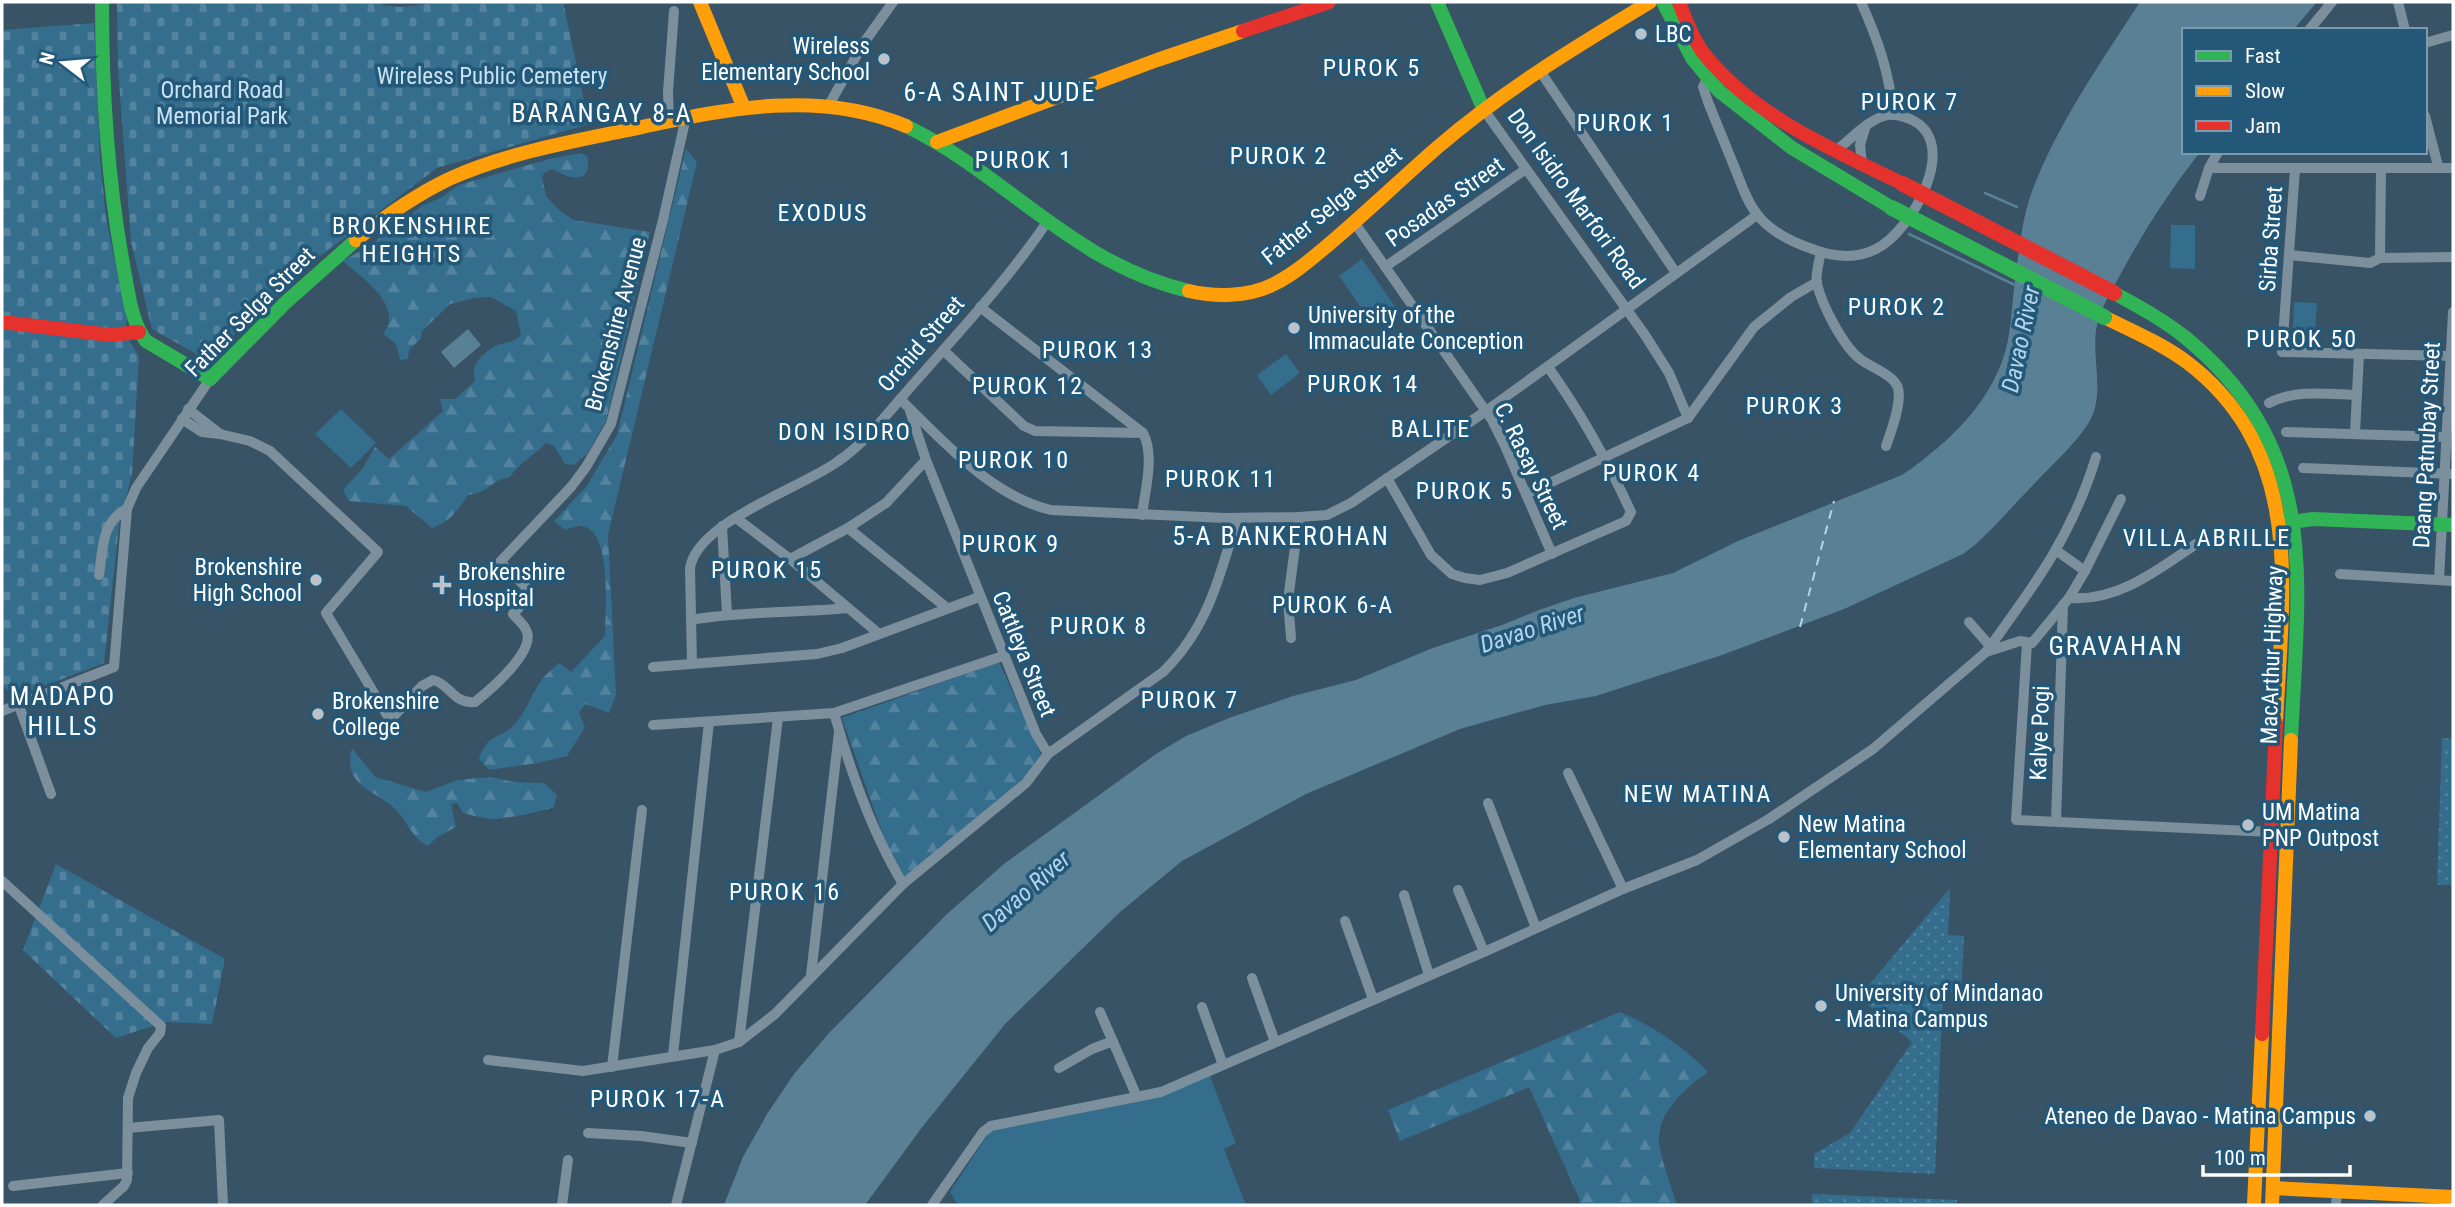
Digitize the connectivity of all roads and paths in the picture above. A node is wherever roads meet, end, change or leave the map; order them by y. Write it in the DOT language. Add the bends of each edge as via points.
graph roads {
  1 [pos="102,2"];
  2 [pos="700,2"];
  3 [pos="893,2"];
  4 [pos="1329,2"];
  5 [pos="1437,2"];
  6 [pos="1650,2"];
  7 [pos="1663,2"];
  8 [pos="1679,2"];
  9 [pos="1861,2"];
  10 [pos="2332,2"];
  11 [pos="2398,2"];
  12 [pos="674,10"];
  13 [pos="2311,28"];
  14 [pos="2404,28"];
  15 [pos="2453,35"];
  16 [pos="2427,42"];
  17 [pos="1540,71"];
  18 [pos="1707,79"];
  19 [pos="830,105"];
  20 [pos="744,108"];
  21 [pos="1484,110"];
  22 [pos="1894,115"];
  23 [pos="686,117"];
  24 [pos="669,121"];
  25 [pos="2427,124"];
  26 [pos="1865,128"];
  27 [pos="937,142"];
  28 [pos="1837,150"];
  29 [pos="2217,154"];
  30 [pos="1862,163"];
  31 [pos="2438,166"];
  32 [pos="2381,167"];
  33 [pos="2453,167"];
  34 [pos="1526,169"];
  35 [pos="2208,169"];
  36 [pos="2295,169"];
  37 [pos="2200,196"];
  38 [pos="1757,215"];
  39 [pos="1047,222"];
  40 [pos="1354,222"];
  41 [pos="1821,252"];
  42 [pos="2289,255"];
  43 [pos="2453,257"];
  44 [pos="2380,258"];
  45 [pos="1385,267"];
  46 [pos="1676,272"];
  47 [pos="1817,282"];
  48 [pos="980,307"];
  49 [pos="1626,308"];
  50 [pos="2453,312"];
  51 [pos="2,322"];
  52 [pos="139,331"];
  53 [pos="943,350"];
  54 [pos="2360,354"];
  55 [pos="2451,356"];
  56 [pos="1548,366"];
  57 [pos="210,379"];
  58 [pos="2357,395"];
  59 [pos="900,399"];
  60 [pos="2269,403"];
  61 [pos="909,408"];
  62 [pos="188,409"];
  63 [pos="1486,411"];
  64 [pos="1688,418"];
  65 [pos="182,419"];
  66 [pos="2450,425"];
  67 [pos="2286,432"];
  68 [pos="1143,433"];
  69 [pos="2355,433"];
  70 [pos="220,434"];
  71 [pos="2446,437"];
  72 [pos="1886,446"];
  73 [pos="2096,457"];
  74 [pos="1606,458"];
  75 [pos="926,460"];
  76 [pos="2303,468"];
  77 [pos="2449,474"];
  78 [pos="1387,478"];
  79 [pos="1526,494"];
  80 [pos="2121,499"];
  81 [pos="127,509"];
  82 [pos="1142,515"];
  83 [pos="1299,517"];
  84 [pos="736,518"];
  85 [pos="1237,518"];
  86 [pos="2288,522"];
  87 [pos="2447,525"];
  88 [pos="722,526"];
  89 [pos="848,528"];
  90 [pos="2196,544"];
  91 [pos="2056,551"];
  92 [pos="1552,554"];
  93 [pos="790,559"];
  94 [pos="2085,571"];
  95 [pos="2340,574"];
  96 [pos="99,575"];
  97 [pos="2440,580"];
  98 [pos="2453,581"];
  99 [pos="979,597"];
  100 [pos="2066,601"];
  101 [pos="848,608"];
  102 [pos="947,608"];
  103 [pos="727,614"];
  104 [pos="691,620"];
  105 [pos="1969,622"];
  106 [pos="878,633"];
  107 [pos="1291,638"];
  108 [pos="2027,643"];
  109 [pos="1988,649"];
  110 [pos="1003,656"];
  111 [pos="692,664"];
  112 [pos="653,667"];
  113 [pos="18,703"];
  114 [pos="2,712"];
  115 [pos="834,713"];
  116 [pos="778,718"];
  117 [pos="709,722"];
  118 [pos="653,725"];
  119 [pos="839,733"];
  120 [pos="1048,754"];
  121 [pos="1568,773"];
  122 [pos="51,794"];
  123 [pos="1488,803"];
  124 [pos="642,810"];
  125 [pos="2056,821"];
  126 [pos="2271,832"];
  127 [pos="2,881"];
  128 [pos="903,884"];
  129 [pos="1623,889"];
  130 [pos="1458,890"];
  131 [pos="1404,895"];
  132 [pos="1345,921"];
  133 [pos="1536,928"];
  134 [pos="1484,952"];
  135 [pos="811,975"];
  136 [pos="1429,975"];
  137 [pos="1252,978"];
  138 [pos="1373,999"];
  139 [pos="1202,1007"];
  140 [pos="1100,1012"];
  141 [pos="1113,1041"];
  142 [pos="739,1042"];
  143 [pos="1275,1042"];
  144 [pos="715,1050"];
  145 [pos="673,1055"];
  146 [pos="488,1060"];
  147 [pos="1223,1065"];
  148 [pos="612,1067"];
  149 [pos="1059,1068"];
  150 [pos="1137,1097"];
  151 [pos="128,1128"];
  152 [pos="588,1133"];
  153 [pos="692,1143"];
  154 [pos="568,1160"];
  155 [pos="128,1173"];
  156 [pos="13,1186"];
  157 [pos="2273,1188"];
  158 [pos="2337,1198"];
  159 [pos="2447,1200"];
  160 [pos="103,1205"];
  161 [pos="223,1205"];
  162 [pos="562,1205"];
  163 [pos="676,1205"];
  164 [pos="932,1205"];
  165 [pos="2254,1205"];
  166 [pos="2272,1205"];
  1 -- 52 [label="main road" via="114,218"];
  2 -- 20 [label="main road"];
  3 -- 19 [label="street" via="863,44"];
  4 -- 27 [label="main road"];
  5 -- 21 [label="main road, Don Isidro Marfori Road"];
  6 -- 17 [label="main road, Father Selga Street"];
  7 -- 18 [label="main road, MacArthur Highway" via="1680,40"];
  8 -- 28 [label="main road, MacArthur Highway" via="1697,43 1719,71 1773,114"];
  9 -- 22 [label="street" via="1884,58"];
  10 -- 13 [label="street"];
  11 -- 14 [label="street"];
  12 -- 24 [label="street"];
  15 -- 16 [label="street"];
  17 -- 21 [label="main road, Father Selga Street"];
  17 -- 46 [label="street"];
  18 -- 38 [label="street" via="1703,87 1708,102"];
  18 -- 86 [label="main road, MacArthur Highway, bridge" via="1807,160 2176,356 2207,380 2244,424"];
  19 -- 20 [label="main road, Father Selga Street"];
  19 -- 27 [label="main road, Father Selga Street" via="872,113"];
  20 -- 23 [label="main road, Father Selga Street"];
  21 -- 34 [label="street, Don Isidro Marfori Road"];
  21 -- 40 [label="main road, Father Selga Street"];
  22 -- 26 [label="street"];
  22 -- 41 [label="street" via="1915,122 1932,139 1932,167 1919,198 1896,233 1876,249 1850,256"];
  23 -- 24 [label="main road, Father Selga Street"];
  23 -- 70 [label="street, Brokenshire Avenue" via="611,424 571,487 500,562 526,587 524,602 513,614 527,630 527,646 518,661 478,699 461,701 433,680 390,720 326,613 378,552 270,452 250,441"];
  24 -- 57 [label="main road, Father Selga Street" via="516,157 426,192 341,253"];
  25 -- 31 [label="street"];
  26 -- 28 [label="street"];
  26 -- 30 [label="street" via="1860,145"];
  27 -- 39 [label="main road, Father Selga Street"];
  28 -- 30 [label="main road, MacArthur Highway"];
  29 -- 35 [label="street"];
  30 -- 86 [label="main road, MacArthur Highway, bridge" via="2113,293 2188,339 2256,414 2286,481"];
  31 -- 32 [label="street"];
  31 -- 33 [label="street"];
  32 -- 36 [label="street"];
  32 -- 44 [label="street"];
  34 -- 45 [label="street, Posadas Street"];
  34 -- 49 [label="street, Don Isidro Marfori Road"];
  35 -- 36 [label="street"];
  35 -- 37 [label="street"];
  36 -- 42 [label="street, Sirba Street"];
  38 -- 41 [label="street" via="1781,234"];
  38 -- 46 [label="street"];
  39 -- 40 [label="main road, Father Selga Street" via="1103,258 1147,279 1194,292 1230,295 1272,285"];
  39 -- 48 [label="street, Orchid Street"];
  40 -- 45 [label="street, C. Rasay Street"];
  41 -- 47 [label="street"];
  42 -- 44 [label="street" via="2370,263"];
  42 -- 54 [label="street, Sirba Street" via="2282,352"];
  43 -- 44 [label="street"];
  45 -- 63 [label="street, C. Rasay Street"];
  46 -- 49 [label="street"];
  47 -- 64 [label="street" via="1755,327"];
  47 -- 72 [label="street" via="1849,348 1899,390"];
  48 -- 53 [label="street, Orchid Street"];
  48 -- 68 [label="street"];
  49 -- 56 [label="street"];
  49 -- 64 [label="street, Don Isidro Marfori Road" via="1663,364"];
  50 -- 55 [label="street, Daang Patnubay Street"];
  51 -- 52 [label="main road" via="110,335"];
  52 -- 57 [label="main road" via="146,341"];
  53 -- 59 [label="street, Orchid Street"];
  53 -- 68 [label="street" via="1024,426 1035,431"];
  54 -- 55 [label="street, Sirba Street"];
  54 -- 58 [label="street"];
  55 -- 66 [label="street, Daang Patnubay Street"];
  56 -- 63 [label="street"];
  56 -- 74 [label="street"];
  57 -- 62 [label="street, Father Selga Street"];
  58 -- 60 [label="street" via="2293,394"];
  58 -- 69 [label="street"];
  59 -- 61 [label="street"];
  59 -- 84 [label="street, Orchid Street" via="838,462"];
  61 -- 75 [label="street, Cattleya Street"];
  61 -- 82 [label="street" via="982,474 1017,498 1051,510"];
  62 -- 65 [label="street, Father Selga Street"];
  62 -- 70 [label="street, Brokenshire Avenue"];
  63 -- 78 [label="street"];
  63 -- 79 [label="street, C. Rasay Street"];
  64 -- 74 [label="street"];
  65 -- 70 [label="street, Brokenshire Avenue" via="202,432"];
  65 -- 81 [label="street, Father Selga Street"];
  66 -- 71 [label="street, Daang Patnubay Street"];
  67 -- 69 [label="street"];
  68 -- 82 [label="street" via="1148,451"];
  69 -- 71 [label="street"];
  71 -- 77 [label="street, Daang Patnubay Street"];
  73 -- 91 [label="street" via="2081,502"];
  74 -- 79 [label="street"];
  74 -- 92 [label="street" via="1630,517"];
  75 -- 89 [label="street" via="886,503"];
  75 -- 99 [label="street, Cattleya Street"];
  76 -- 77 [label="street"];
  77 -- 87 [label="street, Daang Patnubay Street"];
  78 -- 83 [label="street" via="1339,510"];
  78 -- 92 [label="street" via="1422,543 1452,574 1480,580"];
  79 -- 92 [label="street, C. Rasay Street"];
  80 -- 94 [label="street"];
  81 -- 96 [label="street" via="109,524 104,535"];
  81 -- 113 [label="street, Father Selga Street" via="114,667"];
  82 -- 85 [label="street"];
  83 -- 85 [label="street"];
  83 -- 107 [label="street" via="1288,600"];
  84 -- 88 [label="street, Orchid Street"];
  84 -- 93 [label="street"];
  85 -- 120 [label="street" via="1208,610 1185,648 1163,672"];
  86 -- 87 [label="main road"];
  86 -- 126 [label="main road, MacArthur Highway"];
  86 -- 157 [label="main road, MacArthur Highway" via="2298,576"];
  87 -- 97 [label="street, Daang Patnubay Street"];
  88 -- 103 [label="street"];
  88 -- 104 [label="street, Orchid Street" via="691,561"];
  89 -- 93 [label="street"];
  89 -- 102 [label="street"];
  90 -- 100 [label="street" via="2128,587"];
  91 -- 94 [label="street"];
  91 -- 109 [label="street"];
  93 -- 101 [label="street"];
  94 -- 100 [label="street"];
  95 -- 97 [label="street"];
  97 -- 98 [label="street"];
  99 -- 102 [label="street"];
  99 -- 110 [label="street, Cattleya Street"];
  100 -- 108 [label="street" via="2032,643"];
  100 -- 125 [label="street, Kalye Pogi"];
  101 -- 103 [label="street"];
  101 -- 106 [label="street"];
  102 -- 106 [label="street"];
  103 -- 104 [label="street"];
  104 -- 111 [label="street, Orchid Street"];
  105 -- 109 [label="street"];
  106 -- 111 [label="street" via="817,654"];
  108 -- 109 [label="street"];
  108 -- 125 [label="street" via="2016,820"];
  109 -- 129 [label="street" via="1873,749 1769,819 1696,860"];
  110 -- 115 [label="street"];
  110 -- 120 [label="street, Cattleya Street"];
  111 -- 112 [label="street"];
  113 -- 114 [label="street"];
  113 -- 122 [label="street"];
  115 -- 116 [label="street"];
  115 -- 119 [label="street"];
  116 -- 117 [label="street"];
  116 -- 142 [label="street"];
  117 -- 118 [label="street"];
  117 -- 145 [label="street"];
  119 -- 128 [label="street" via="888,859"];
  119 -- 135 [label="street"];
  120 -- 128 [label="street" via="1026,783"];
  121 -- 129 [label="street"];
  123 -- 133 [label="street"];
  124 -- 148 [label="street"];
  125 -- 126 [label="street"];
  126 -- 165 [label="main road, MacArthur Highway"];
  127 -- 151 [label="street" via="161,1026 136,1073 128,1098"];
  128 -- 135 [label="street"];
  129 -- 133 [label="street"];
  130 -- 134 [label="street"];
  131 -- 136 [label="street"];
  132 -- 138 [label="street"];
  133 -- 134 [label="street"];
  134 -- 136 [label="street"];
  135 -- 142 [label="street" via="775,1014"];
  136 -- 138 [label="street"];
  137 -- 143 [label="street"];
  138 -- 143 [label="street"];
  139 -- 147 [label="street"];
  140 -- 141 [label="street"];
  141 -- 149 [label="street"];
  141 -- 150 [label="street"];
  142 -- 144 [label="street"];
  143 -- 147 [label="street"];
  144 -- 145 [label="street"];
  144 -- 153 [label="street"];
  145 -- 148 [label="street"];
  146 -- 148 [label="street" via="565,1071"];
  147 -- 150 [label="street"];
  150 -- 164 [label="street" via="991,1126"];
  151 -- 155 [label="street"];
  151 -- 161 [label="street" via="219,1120"];
  152 -- 153 [label="street"];
  153 -- 163 [label="street"];
  154 -- 162 [label="street"];
  155 -- 156 [label="street"];
  155 -- 160 [label="street" via="124,1186"];
  157 -- 158 [label="main road"];
  157 -- 166 [label="main road, MacArthur Highway"];
  158 -- 159 [label="main road"];
}
